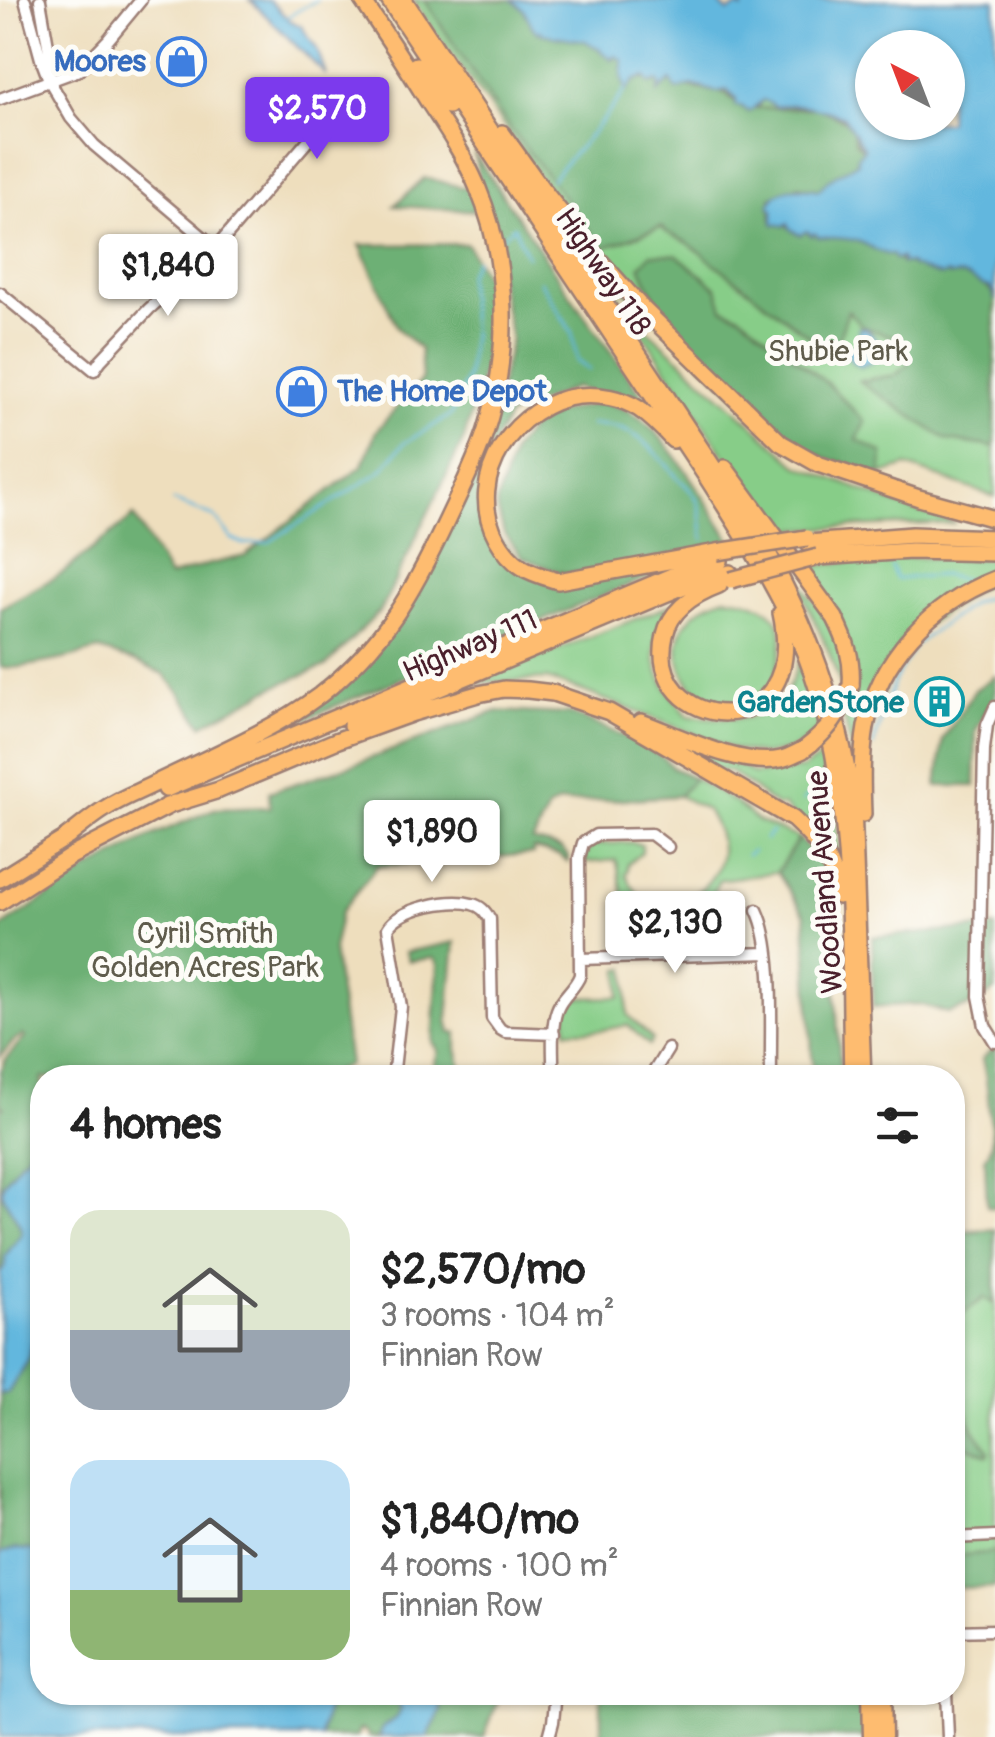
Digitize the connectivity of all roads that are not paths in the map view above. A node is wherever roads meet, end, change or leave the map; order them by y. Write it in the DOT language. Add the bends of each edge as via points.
graph roads {
  1 [pos="26,0"];
  2 [pos="40,0"];
  3 [pos="141,0"];
  4 [pos="362,0"];
  5 [pos="390,0"];
  6 [pos="406,0"];
  7 [pos="49,80"];
  8 [pos="0,99"];
  9 [pos="322,124"];
  10 [pos="216,248"];
  11 [pos="0,293"];
  12 [pos="624,354"];
  13 [pos="661,390"];
  14 [pos="995,519"];
  15 [pos="743,535"];
  16 [pos="995,538"];
  17 [pos="812,545"];
  18 [pos="995,553"];
  19 [pos="724,566"];
  20 [pos="773,576"];
  21 [pos="995,579"];
  22 [pos="776,595"];
  23 [pos="995,707"];
  24 [pos="609,712"];
  25 [pos="168,806"];
  26 [pos="64,839"];
  27 [pos="668,846"];
  28 [pos="0,879"];
  29 [pos="0,902"];
  30 [pos="758,910"];
  31 [pos="858,912"];
  32 [pos="768,954"];
  33 [pos="582,959"];
  34 [pos="554,1034"];
  35 [pos="995,1042"];
  36 [pos="668,1049"];
  37 [pos="395,1065"];
  38 [pos="553,1065"];
  39 [pos="658,1065"];
  40 [pos="771,1065"];
  41 [pos="850,1065"];
  42 [pos="851,1065"];
  43 [pos="863,1065"];
  44 [pos="995,1536"];
  45 [pos="965,1537"];
  46 [pos="995,1630"];
  47 [pos="965,1631"];
  48 [pos="554,1705"];
  49 [pos="870,1705"];
  50 [pos="884,1705"];
  51 [pos="947,1705"];
  52 [pos="549,1737"];
  53 [pos="871,1737"];
  54 [pos="884,1737"];
  55 [pos="948,1737"];
  1 -- 7 [label="street"];
  2 -- 7 [label="street"];
  3 -- 7 [label="street" via="85,66"];
  4 -- 12 [label="highway" via="458,120"];
  4 -- 26 [label="highway" via="462,154 490,224 503,306 487,428 412,592 346,673 290,714 108,807"];
  5 -- 12 [label="highway, Highway 118"];
  6 -- 13 [label="highway, Highway 118"];
  6 -- 14 [label="highway" via="593,254 764,429 818,464"];
  7 -- 8 [label="street"];
  7 -- 10 [label="street" via="94,145"];
  9 -- 10 [label="street"];
  10 -- 11 [label="street" via="94,370"];
  12 -- 15 [label="highway, Highway 118"];
  13 -- 20 [label="highway, Highway 118" via="760,538"];
  13 -- 24 [label="highway, bridge" via="692,422 834,618 851,656 851,685 832,724 780,760 734,757"];
  15 -- 19 [label="highway" via="672,438 616,399 592,395 544,406 521,422 493,463 487,508 492,530 518,565 538,576 558,580"];
  15 -- 20 [label="highway, Highway 118"];
  16 -- 17 [label="highway, Highway 111" via="912,534"];
  17 -- 18 [label="highway, Highway 111"];
  17 -- 19 [label="highway, bridge"];
  17 -- 19 [label="highway, Highway 111, bridge" via="780,562"];
  19 -- 22 [label="highway" via="706,590 674,613 663,640 664,665 686,701 725,713 768,696 786,652"];
  19 -- 25 [label="highway, Highway 111"];
  19 -- 26 [label="highway, Highway 111" via="672,576 161,791"];
  20 -- 22 [label="highway, Woodland Avenue"];
  20 -- 31 [label="highway, Woodland Avenue" via="800,615 842,745 856,830"];
  21 -- 31 [label="highway" via="927,620 894,658 874,700 864,746"];
  22 -- 42 [label="highway, Woodland Avenue" via="810,670 838,779"];
  23 -- 35 [label="street" via="984,749 979,996 984,1026"];
  24 -- 25 [label="highway" via="552,692 478,694"];
  24 -- 41 [label="highway" via="794,819 827,857 838,896"];
  25 -- 29 [label="highway, Highway 111"];
  26 -- 28 [label="highway, Highway 111"];
  27 -- 33 [label="street" via="651,834 596,835 583,844"];
  30 -- 32 [label="street"];
  31 -- 43 [label="highway, Woodland Avenue"];
  32 -- 33 [label="street"];
  32 -- 40 [label="street"];
  33 -- 34 [label="street" via="576,987 557,1010"];
  34 -- 37 [label="street" via="500,1030 492,1018 486,912 466,903 436,905 404,913 388,928 401,1007"];
  34 -- 38 [label="street"];
  36 -- 39 [label="street"];
  44 -- 45 [label="street"];
  46 -- 47 [label="street"];
  48 -- 52 [label="street"];
  49 -- 53 [label="main road"];
  50 -- 54 [label="main road"];
  51 -- 55 [label="street"];
}
